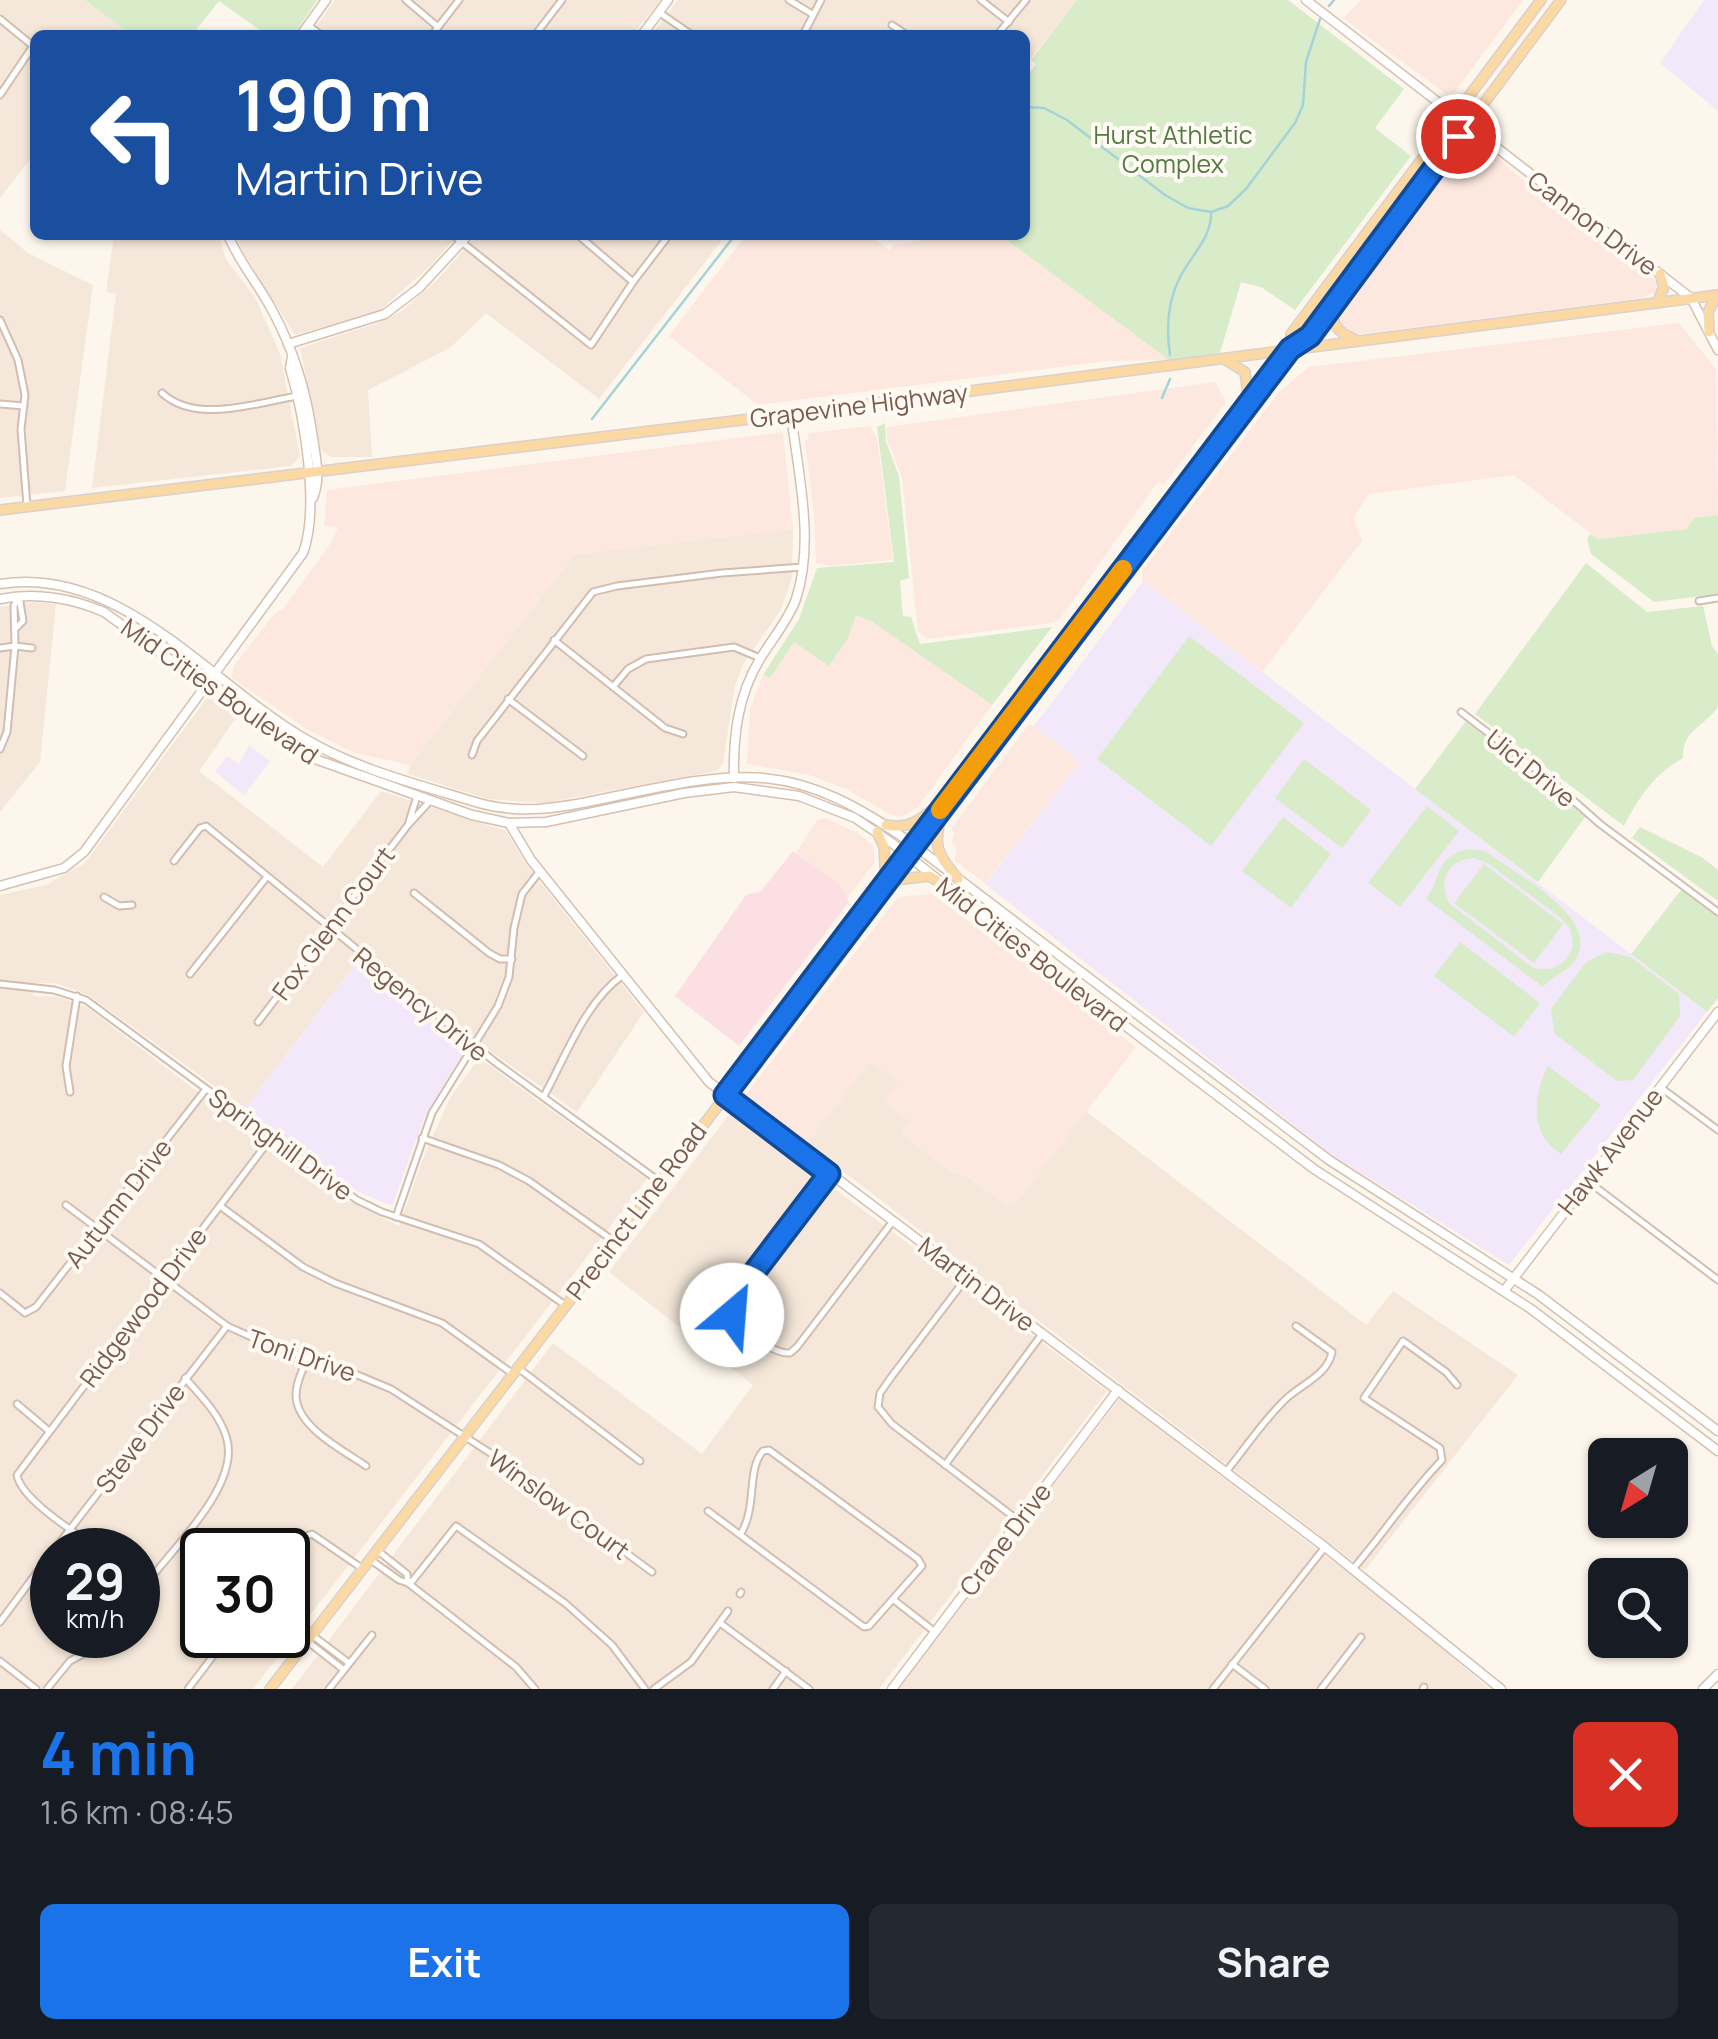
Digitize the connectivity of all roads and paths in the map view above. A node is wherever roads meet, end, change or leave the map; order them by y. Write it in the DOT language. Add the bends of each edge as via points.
graph roads {
  1 [pos="326,0"];
  2 [pos="406,0"];
  3 [pos="459,0"];
  4 [pos="562,0"];
  5 [pos="668,0"];
  6 [pos="789,0"];
  7 [pos="820,0"];
  8 [pos="981,0"];
  9 [pos="1026,0"];
  10 [pos="1306,0"];
  11 [pos="1541,0"];
  12 [pos="1561,0"];
  13 [pos="660,12"];
  14 [pos="813,15"];
  15 [pos="0,19"];
  16 [pos="1008,22"];
  17 [pos="308,25"];
  18 [pos="892,25"];
  19 [pos="438,27"];
  20 [pos="304,30"];
  21 [pos="314,30"];
  22 [pos="436,30"];
  23 [pos="539,30"];
  24 [pos="646,30"];
  25 [pos="685,30"];
  26 [pos="806,30"];
  27 [pos="900,30"];
  28 [pos="1001,30"];
  29 [pos="30,44"];
  30 [pos="30,49"];
  31 [pos="0,95"];
  32 [pos="1457,114"];
  33 [pos="1468,122"];
  34 [pos="1398,192"];
  35 [pos="1381,216"];
  36 [pos="1392,224"];
  37 [pos="230,240"];
  38 [pos="462,240"];
  39 [pos="466,240"];
  40 [pos="584,240"];
  41 [pos="664,240"];
  42 [pos="1367,260"];
  43 [pos="1660,274"];
  44 [pos="633,282"];
  45 [pos="1717,295"];
  46 [pos="1691,298"];
  47 [pos="1658,303"];
  48 [pos="1333,306"];
  49 [pos="0,320"];
  50 [pos="1709,332"];
  51 [pos="1366,340"];
  52 [pos="288,344"];
  53 [pos="1290,349"];
  54 [pos="1718,350"];
  55 [pos="1222,358"];
  56 [pos="162,393"];
  57 [pos="302,395"];
  58 [pos="1249,403"];
  59 [pos="0,404"];
  60 [pos="24,406"];
  61 [pos="791,414"];
  62 [pos="313,473"];
  63 [pos="26,506"];
  64 [pos="0,510"];
  65 [pos="803,566"];
  66 [pos="16,582"];
  67 [pos="0,584"];
  68 [pos="19,596"];
  69 [pos="1718,598"];
  70 [pos="0,600"];
  71 [pos="1699,601"];
  72 [pos="141,621"];
  73 [pos="134,631"];
  74 [pos="554,640"];
  75 [pos="15,646"];
  76 [pos="0,648"];
  77 [pos="32,648"];
  78 [pos="760,658"];
  79 [pos="215,675"];
  80 [pos="207,686"];
  81 [pos="613,686"];
  82 [pos="508,700"];
  83 [pos="1461,712"];
  84 [pos="684,734"];
  85 [pos="0,748"];
  86 [pos="321,748"];
  87 [pos="472,755"];
  88 [pos="583,756"];
  89 [pos="314,759"];
  90 [pos="734,776"];
  91 [pos="734,787"];
  92 [pos="416,796"];
  93 [pos="951,796"];
  94 [pos="430,801"];
  95 [pos="820,802"];
  96 [pos="850,803"];
  97 [pos="942,807"];
  98 [pos="554,808"];
  99 [pos="509,823"];
  100 [pos="408,825"];
  101 [pos="881,828"];
  102 [pos="914,845"];
  103 [pos="906,855"];
  104 [pos="174,861"];
  105 [pos="540,870"];
  106 [pos="266,878"];
  107 [pos="958,879"];
  108 [pos="936,880"];
  109 [pos="886,881"];
  110 [pos="0,886"];
  111 [pos="414,893"];
  112 [pos="104,897"];
  113 [pos="132,905"];
  114 [pos="1718,912"];
  115 [pos="329,928"];
  116 [pos="1056,953"];
  117 [pos="512,959"];
  118 [pos="1064,960"];
  119 [pos="1049,968"];
  120 [pos="190,974"];
  121 [pos="623,974"];
  122 [pos="0,984"];
  123 [pos="76,996"];
  124 [pos="1718,1012"];
  125 [pos="258,1022"];
  126 [pos="474,1046"];
  127 [pos="1209,1069"];
  128 [pos="1660,1086"];
  129 [pos="206,1089"];
  130 [pos="1209,1090"];
  131 [pos="70,1092"];
  132 [pos="725,1095"];
  133 [pos="544,1097"];
  134 [pos="1718,1130"];
  135 [pos="271,1138"];
  136 [pos="422,1138"];
  137 [pos="1342,1169"];
  138 [pos="829,1174"];
  139 [pos="1587,1180"];
  140 [pos="660,1182"];
  141 [pos="1334,1182"];
  142 [pos="66,1204"];
  143 [pos="220,1206"];
  144 [pos="396,1217"];
  145 [pos="893,1221"];
  146 [pos="98,1228"];
  147 [pos="615,1242"];
  148 [pos="967,1277"];
  149 [pos="1512,1278"];
  150 [pos="164,1280"];
  151 [pos="1718,1280"];
  152 [pos="1504,1291"];
  153 [pos="0,1293"];
  154 [pos="565,1305"];
  155 [pos="226,1326"];
  156 [pos="1296,1326"];
  157 [pos="1042,1333"];
  158 [pos="308,1357"];
  159 [pos="515,1371"];
  160 [pos="186,1378"];
  161 [pos="1457,1384"];
  162 [pos="1118,1390"];
  163 [pos="17,1404"];
  164 [pos="1718,1430"];
  165 [pos="49,1431"];
  166 [pos="465,1437"];
  167 [pos="1718,1451"];
  168 [pos="640,1461"];
  169 [pos="945,1464"];
  170 [pos="366,1466"];
  171 [pos="1226,1472"];
  172 [pos="708,1511"];
  173 [pos="1018,1521"];
  174 [pos="70,1528"];
  175 [pos="310,1535"];
  176 [pos="740,1535"];
  177 [pos="1325,1548"];
  178 [pos="374,1556"];
  179 [pos="160,1566"];
  180 [pos="363,1569"];
  181 [pos="1353,1569"];
  182 [pos="652,1572"];
  183 [pos="30,1582"];
  184 [pos="409,1583"];
  185 [pos="893,1600"];
  186 [pos="728,1611"];
  187 [pos="0,1622"];
  188 [pos="720,1623"];
  189 [pos="935,1632"];
  190 [pos="372,1635"];
  191 [pos="1361,1637"];
  192 [pos="310,1638"];
  193 [pos="76,1658"];
  194 [pos="212,1658"];
  195 [pos="294,1658"];
  196 [pos="0,1661"];
  197 [pos="1232,1664"];
  198 [pos="346,1667"];
  199 [pos="786,1671"];
  200 [pos="1718,1674"];
  201 [pos="898,1687"];
  202 [pos="36,1689"];
  203 [pos="47,1689"];
  204 [pos="188,1689"];
  205 [pos="270,1689"];
  206 [pos="330,1689"];
  207 [pos="535,1689"];
  208 [pos="646,1689"];
  209 [pos="654,1689"];
  210 [pos="773,1689"];
  211 [pos="809,1689"];
  212 [pos="1213,1689"];
  213 [pos="1265,1689"];
  214 [pos="1321,1689"];
  215 [pos="1501,1689"];
  216 [pos="1703,1689"];
  1 -- 17 [label="main road"];
  2 -- 19 [label="street"];
  3 -- 19 [label="street"];
  4 -- 23 [label="street"];
  5 -- 13 [label="main road"];
  6 -- 14 [label="street"];
  7 -- 14 [label="street"];
  8 -- 16 [label="street"];
  9 -- 16 [label="street"];
  10 -- 32 [label="main road, Cannon Drive"];
  11 -- 32 [label="main road, Precinct Line Road"];
  12 -- 33 [label="main road, Precinct Line Road"];
  13 -- 24 [label="main road"];
  13 -- 25 [label="street"];
  14 -- 26 [label="street"];
  15 -- 29 [label="street"];
  16 -- 28 [label="street"];
  17 -- 20 [label="main road"];
  17 -- 21 [label="street"];
  18 -- 27 [label="street"];
  19 -- 22 [label="street"];
  30 -- 31 [label="street"];
  32 -- 33 [label="main road, Cannon Drive"];
  32 -- 34 [label="main road, Precinct Line Road"];
  33 -- 36 [label="main road, Precinct Line Road"];
  33 -- 43 [label="main road, Cannon Drive"];
  34 -- 35 [label="main road, Precinct Line Road"];
  34 -- 36 [label="main road"];
  35 -- 42 [label="main road"];
  35 -- 53 [label="main road, Precinct Line Road" via="1291,334"];
  36 -- 42 [label="main road, Precinct Line Road"];
  37 -- 52 [label="main road"];
  38 -- 52 [label="main road" via="386,314"];
  39 -- 44 [label="street" via="592,345"];
  40 -- 44 [label="street"];
  41 -- 44 [label="street"];
  42 -- 48 [label="main road, Precinct Line Road"];
  43 -- 46 [label="main road, Cannon Drive"];
  43 -- 47 [label="main road"];
  45 -- 46 [label="main road, Grapevine Highway"];
  45 -- 50 [label="main road"];
  46 -- 47 [label="main road, Grapevine Highway"];
  46 -- 50 [label="main road"];
  47 -- 51 [label="main road, Grapevine Highway"];
  48 -- 51 [label="main road" via="1333,323 1342,334"];
  48 -- 53 [label="main road, Precinct Line Road"];
  49 -- 60 [label="street" via="22,373"];
  50 -- 54 [label="main road"];
  51 -- 53 [label="main road, Grapevine Highway"];
  52 -- 57 [label="main road"];
  53 -- 55 [label="main road, Grapevine Highway"];
  53 -- 58 [label="main road, Precinct Line Road"];
  55 -- 58 [label="main road" via="1244,372"];
  55 -- 61 [label="main road, Grapevine Highway"];
  56 -- 57 [label="street" via="200,409"];
  57 -- 62 [label="main road"];
  58 -- 93 [label="main road, Precinct Line Road"];
  59 -- 60 [label="street"];
  60 -- 63 [label="street"];
  61 -- 62 [label="main road, Grapevine Highway"];
  61 -- 65 [label="main road"];
  62 -- 63 [label="main road, Grapevine Highway"];
  62 -- 79 [label="main road" via="303,553"];
  63 -- 64 [label="main road, Grapevine Highway"];
  65 -- 74 [label="street" via="602,588"];
  65 -- 78 [label="main road" via="790,611"];
  66 -- 67 [label="main road, Mid Cities Boulevard"];
  66 -- 68 [label="main road"];
  66 -- 72 [label="main road, Mid Cities Boulevard" via="69,585"];
  68 -- 70 [label="main road, Mid Cities Boulevard"];
  68 -- 73 [label="main road, Mid Cities Boulevard" via="86,605"];
  68 -- 75 [label="street"];
  69 -- 71 [label="street"];
  72 -- 73 [label="main road"];
  72 -- 79 [label="main road, Mid Cities Boulevard"];
  73 -- 80 [label="main road, Mid Cities Boulevard"];
  74 -- 81 [label="street"];
  74 -- 82 [label="street"];
  75 -- 76 [label="street"];
  75 -- 77 [label="street"];
  75 -- 85 [label="street"];
  78 -- 81 [label="street" via="734,647 646,659"];
  78 -- 90 [label="main road" via="740,702"];
  79 -- 80 [label="main road"];
  79 -- 86 [label="main road, Mid Cities Boulevard"];
  80 -- 89 [label="main road, Mid Cities Boulevard"];
  80 -- 110 [label="main road" via="76,861"];
  81 -- 84 [label="street" via="666,728"];
  82 -- 87 [label="street"];
  82 -- 88 [label="street"];
  83 -- 114 [label="street, Uici Drive"];
  86 -- 89 [label="main road"];
  86 -- 98 [label="main road, Mid Cities Boulevard" via="476,803 510,811"];
  89 -- 92 [label="main road, Mid Cities Boulevard"];
  90 -- 91 [label="main road"];
  90 -- 96 [label="main road, Mid Cities Boulevard" via="782,779"];
  90 -- 98 [label="main road, Mid Cities Boulevard"];
  91 -- 95 [label="main road, Mid Cities Boulevard"];
  91 -- 99 [label="main road, Mid Cities Boulevard"];
  92 -- 94 [label="main road, Mid Cities Boulevard"];
  92 -- 100 [label="street, Fox Glenn Court"];
  93 -- 97 [label="main road, Precinct Line Road"];
  93 -- 101 [label="main road" via="917,823"];
  94 -- 99 [label="main road, Mid Cities Boulevard"];
  94 -- 100 [label="street, Fox Glenn Court"];
  95 -- 96 [label="main road"];
  95 -- 101 [label="main road, Mid Cities Boulevard"];
  96 -- 101 [label="main road, Mid Cities Boulevard"];
  97 -- 102 [label="main road, Precinct Line Road"];
  97 -- 107 [label="main road" via="936,847"];
  98 -- 99 [label="main road"];
  99 -- 105 [label="main road, Martin Drive"];
  100 -- 115 [label="street, Fox Glenn Court"];
  101 -- 102 [label="main road, Mid Cities Boulevard"];
  101 -- 103 [label="main road, Mid Cities Boulevard"];
  101 -- 109 [label="main road"];
  102 -- 103 [label="main road, Precinct Line Road"];
  102 -- 107 [label="main road, Mid Cities Boulevard"];
  103 -- 108 [label="main road, Mid Cities Boulevard"];
  103 -- 109 [label="main road, Precinct Line Road"];
  104 -- 106 [label="street, Regency Drive" via="206,826"];
  105 -- 117 [label="street" via="522,894"];
  105 -- 121 [label="main road, Martin Drive"];
  106 -- 115 [label="street, Regency Drive"];
  106 -- 120 [label="street"];
  107 -- 116 [label="main road, Mid Cities Boulevard"];
  108 -- 109 [label="main road"];
  108 -- 119 [label="main road, Mid Cities Boulevard"];
  109 -- 132 [label="main road, Precinct Line Road"];
  111 -- 117 [label="street" via="490,953"];
  112 -- 113 [label="street"];
  115 -- 125 [label="street, Fox Glenn Court"];
  115 -- 126 [label="street, Regency Drive"];
  116 -- 118 [label="main road, Mid Cities Boulevard"];
  116 -- 119 [label="main road"];
  117 -- 126 [label="street" via="498,1006"];
  118 -- 119 [label="main road"];
  118 -- 127 [label="main road, Mid Cities Boulevard"];
  119 -- 130 [label="main road, Mid Cities Boulevard"];
  121 -- 132 [label="main road, Martin Drive"];
  121 -- 133 [label="street" via="596,1002"];
  122 -- 123 [label="street, Springhill Drive"];
  123 -- 129 [label="street, Springhill Drive"];
  123 -- 131 [label="street" via="66,1066"];
  124 -- 128 [label="main road, Hawk Avenue"];
  126 -- 133 [label="street, Regency Drive"];
  126 -- 136 [label="street"];
  127 -- 130 [label="main road"];
  127 -- 137 [label="main road, Mid Cities Boulevard"];
  128 -- 134 [label="street"];
  128 -- 139 [label="main road, Hawk Avenue"];
  129 -- 135 [label="street, Springhill Drive"];
  129 -- 146 [label="street, Autumn Drive"];
  130 -- 141 [label="main road, Mid Cities Boulevard"];
  132 -- 138 [label="main road, Martin Drive"];
  132 -- 140 [label="main road, Precinct Line Road"];
  133 -- 140 [label="street, Regency Drive"];
  135 -- 143 [label="street, Ridgewood Drive"];
  135 -- 144 [label="street, Springhill Drive" via="357,1200"];
  136 -- 144 [label="street"];
  136 -- 147 [label="street" via="499,1165"];
  137 -- 141 [label="main road"];
  137 -- 149 [label="main road, Mid Cities Boulevard"];
  138 -- 145 [label="main road, Martin Drive"];
  138 -- 145 [label="street" via="731,1308 737,1321 777,1352 790,1353"];
  139 -- 149 [label="main road, Hawk Avenue"];
  139 -- 151 [label="street"];
  140 -- 147 [label="main road, Precinct Line Road"];
  141 -- 152 [label="main road, Mid Cities Boulevard"];
  142 -- 146 [label="street, Toni Drive"];
  143 -- 150 [label="street, Ridgewood Drive"];
  143 -- 159 [label="street" via="303,1267 442,1323"];
  144 -- 154 [label="street, Springhill Drive" via="479,1244"];
  145 -- 148 [label="main road, Martin Drive"];
  146 -- 150 [label="street, Toni Drive"];
  146 -- 153 [label="street, Autumn Drive" via="28,1314"];
  147 -- 154 [label="main road, Precinct Line Road"];
  148 -- 157 [label="main road, Martin Drive"];
  148 -- 169 [label="street" via="879,1400 882,1414"];
  149 -- 152 [label="main road, Hawk Avenue"];
  149 -- 164 [label="main road, Mid Cities Boulevard"];
  150 -- 155 [label="street, Toni Drive"];
  150 -- 165 [label="street, Ridgewood Drive"];
  152 -- 167 [label="main road, Mid Cities Boulevard"];
  154 -- 159 [label="main road, Precinct Line Road"];
  155 -- 158 [label="street, Toni Drive"];
  155 -- 160 [label="street, Steve Drive"];
  156 -- 171 [label="street" via="1332,1358 1288,1396"];
  157 -- 162 [label="main road, Martin Drive"];
  157 -- 169 [label="street"];
  158 -- 166 [label="street, Toni Drive" via="392,1389"];
  158 -- 170 [label="street" via="296,1396 300,1413"];
  159 -- 166 [label="main road, Precinct Line Road"];
  159 -- 168 [label="street"];
  160 -- 174 [label="street, Steve Drive"];
  160 -- 179 [label="street" via="226,1436 227,1471"];
  161 -- 181 [label="street" via="1403,1341 1364,1398 1440,1448 1442,1460"];
  162 -- 171 [label="main road, Martin Drive"];
  162 -- 173 [label="main road, Crane Drive"];
  163 -- 165 [label="street"];
  165 -- 174 [label="street, Ridgewood Drive" via="16,1477"];
  166 -- 178 [label="main road, Precinct Line Road"];
  166 -- 182 [label="street, Winslow Court"];
  169 -- 173 [label="street"];
  171 -- 177 [label="main road, Martin Drive"];
  172 -- 176 [label="street"];
  173 -- 189 [label="main road, Crane Drive"];
  175 -- 180 [label="street"];
  176 -- 185 [label="street" via="859,1625 868,1628"];
  176 -- 185 [label="street" via="751,1510 756,1461 765,1450 775,1453 918,1559 922,1566"];
  177 -- 181 [label="main road, Martin Drive"];
  177 -- 197 [label="street"];
  178 -- 180 [label="main road, Precinct Line Road"];
  178 -- 184 [label="street"];
  180 -- 192 [label="main road, Precinct Line Road"];
  181 -- 215 [label="main road, Martin Drive"];
  183 -- 187 [label="street, Steve Drive"];
  184 -- 207 [label="street"];
  184 -- 208 [label="street" via="456,1526 565,1603"];
  185 -- 189 [label="street"];
  186 -- 188 [label="street"];
  188 -- 199 [label="street"];
  188 -- 209 [label="street" via="691,1662"];
  189 -- 201 [label="main road, Crane Drive"];
  190 -- 198 [label="street"];
  191 -- 214 [label="street"];
  192 -- 198 [label="street"];
  193 -- 203 [label="street"];
  194 -- 204 [label="street"];
  195 -- 205 [label="main road, Precinct Line Road"];
  196 -- 202 [label="street"];
  197 -- 212 [label="street"];
  197 -- 213 [label="street"];
  198 -- 206 [label="street"];
  199 -- 210 [label="street"];
  199 -- 211 [label="street"];
  200 -- 216 [label="main road"];
}
